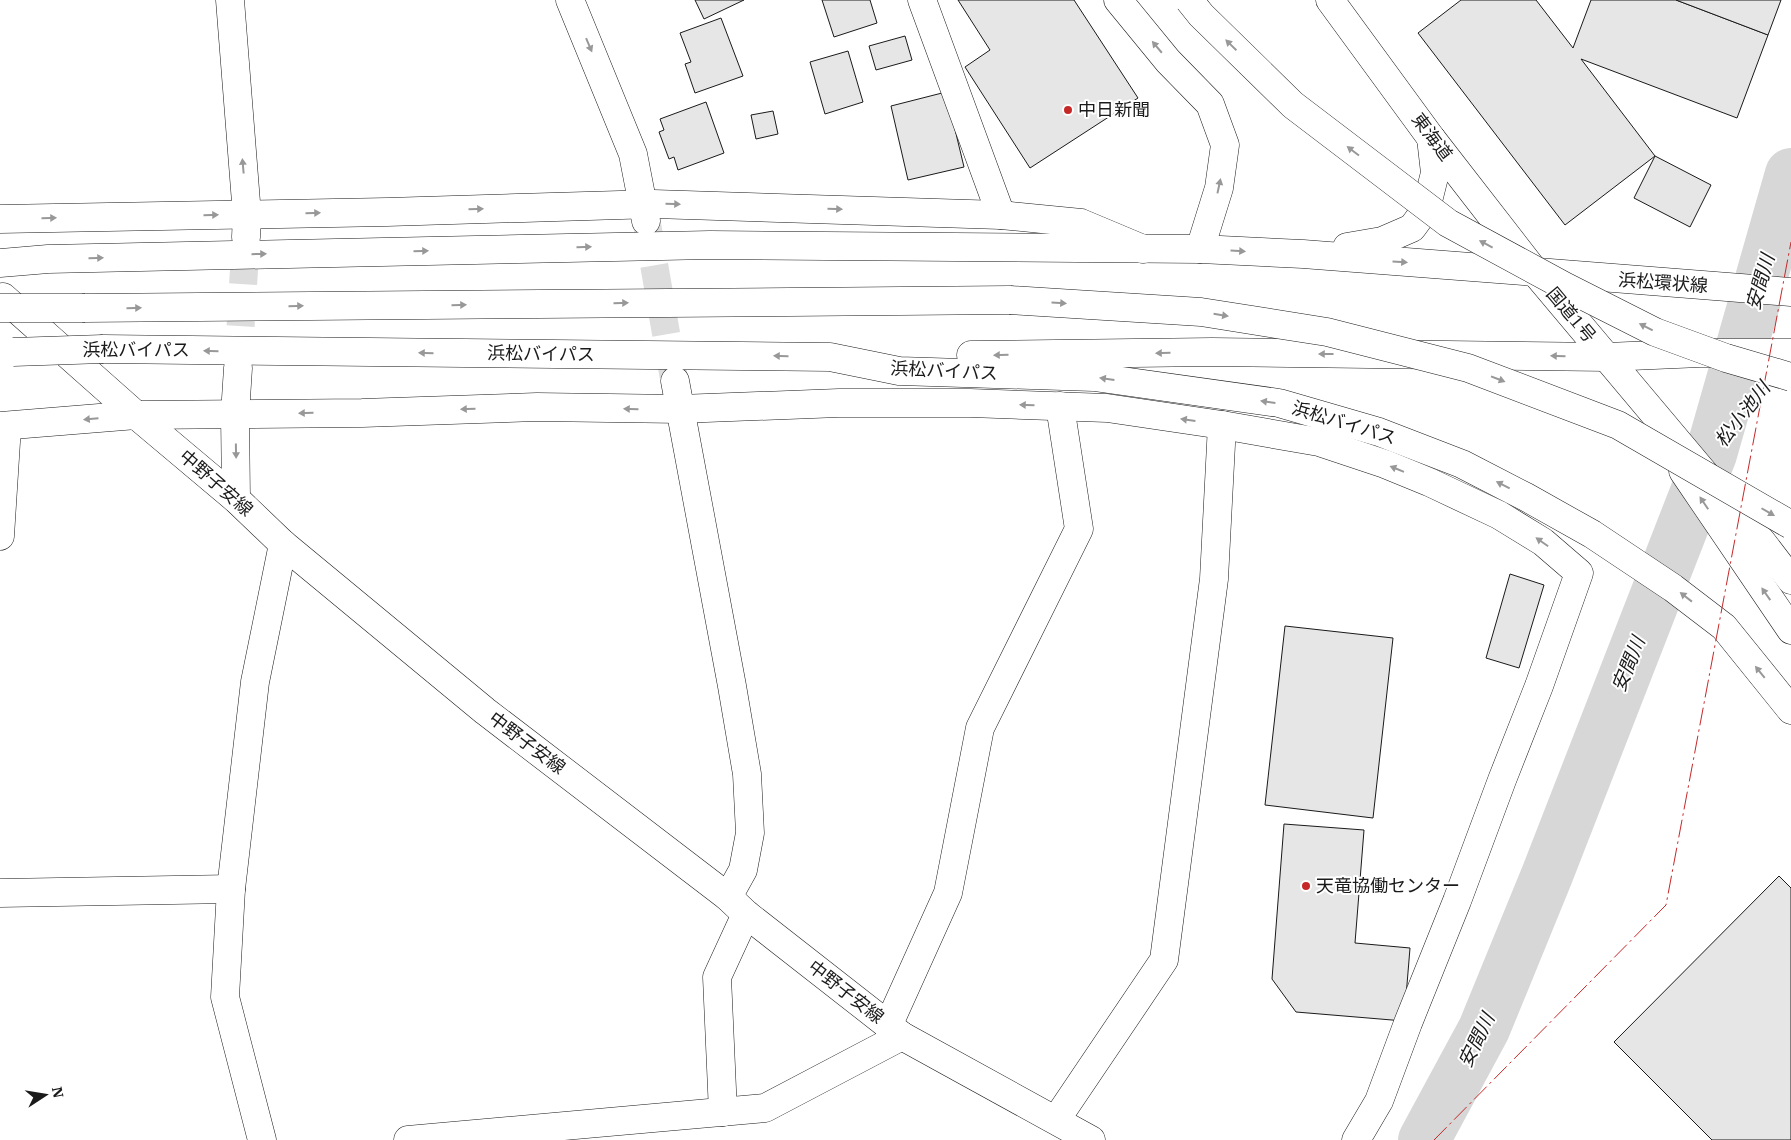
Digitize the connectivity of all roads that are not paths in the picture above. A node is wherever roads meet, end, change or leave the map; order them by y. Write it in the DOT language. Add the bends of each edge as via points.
graph roads {
  1 [pos="230,0"];
  2 [pos="570,0"];
  3 [pos="922,0"];
  4 [pos="1118,0"];
  5 [pos="1189,0"];
  6 [pos="1330,0"];
  7 [pos="1432,138"];
  8 [pos="645,214"];
  9 [pos="1000,215"];
  10 [pos="0,219"];
  11 [pos="246,226"];
  12 [pos="1142,249"];
  13 [pos="1200,249"];
  14 [pos="1303,254"];
  15 [pos="0,263"];
  16 [pos="1535,272"];
  17 [pos="1791,292"];
  18 [pos="0,295"];
  19 [pos="0,308"];
  20 [pos="7,352"];
  21 [pos="1791,353"];
  22 [pos="830,357"];
  23 [pos="1607,357"];
  24 [pos="238,368"];
  25 [pos="1791,377"];
  26 [pos="675,381"];
  27 [pos="1060,406"];
  28 [pos="680,409"];
  29 [pos="235,414"];
  30 [pos="136,415"];
  31 [pos="1222,425"];
  32 [pos="3,426"];
  33 [pos="236,499"];
  34 [pos="1791,525"];
  35 [pos="0,536"];
  36 [pos="283,544"];
  37 [pos="1751,550"];
  38 [pos="1791,580"];
  39 [pos="1791,630"];
  40 [pos="1791,710"];
  41 [pos="231,889"];
  42 [pos="0,893"];
  43 [pos="737,906"];
  44 [pos="895,1031"];
  45 [pos="722,1112"];
  46 [pos="1056,1120"];
  47 [pos="517,1135"];
  48 [pos="262,1140"];
  49 [pos="408,1140"];
  50 [pos="1091,1140"];
  51 [pos="1356,1140"];
  11 -- 1 [label="main road, one-way"];
  2 -- 8 [label="main road, one-way" via="633,154"];
  3 -- 9 [label="main road"];
  13 -- 4 [label="main road, one-way" via="1219,188 1225,145 1210,104 1168,61"];
  25 -- 5 [label="main road, one-way, bridge" via="1655,332 1448,223 1293,105"];
  6 -- 7 [label="main road, 東海道"];
  7 -- 14 [label="main road" via="1436,173 1426,210 1412,228 1382,241"];
  7 -- 16 [label="main road, 東海道"];
  8 -- 9 [label="main road, one-way"];
  11 -- 8 [label="main road, one-way"];
  9 -- 12 [label="main road" via="1080,223"];
  10 -- 11 [label="main road, one-way"];
  12 -- 13 [label="main road"];
  15 -- 12 [label="main road, one-way" via="48,259 710,245"];
  13 -- 14 [label="main road, one-way"];
  14 -- 16 [label="main road, 浜松環状線, one-way"];
  16 -- 17 [label="main road, 浜松環状線"];
  16 -- 23 [label="main road, 国道1号"];
  18 -- 30 [label="main road, 中野子安線"];
  19 -- 34 [label="main road, one-way, bridge" via="1010,300 1200,312 1327,332 1468,368 1618,425"];
  22 -- 20 [label="main road, 浜松バイパス, one-way, bridge" via="103,350"];
  21 -- 23 [label="main road, bridge"];
  23 -- 22 [label="main road, one-way" via="1212,352"];
  40 -- 22 [label="main road, 浜松バイパス, one-way" via="1724,627 1673,588 1592,534 1526,497 1462,464 1379,432 1279,403 1094,377 899,371"];
  23 -- 37 [label="main road, 国道1号, bridge"];
  24 -- 29 [label="main road"];
  26 -- 28 [label="main road"];
  27 -- 28 [label="main road, one-way" via="839,403"];
  31 -- 27 [label="main road, one-way" via="1106,408"];
  27 -- 44 [label="main road" via="1079,529 980,728 948,893"];
  28 -- 29 [label="main road, one-way" via="537,407"];
  28 -- 43 [label="main road" via="747,774 750,833"];
  29 -- 30 [label="main road"];
  29 -- 33 [label="main road, one-way"];
  30 -- 32 [label="main road, one-way"];
  30 -- 33 [label="main road, 中野子安線"];
  31 -- 46 [label="main road" via="1214,578 1164,960"];
  51 -- 31 [label="main road, one-way" via="1379,1101 1539,686 1579,573 1543,542 1499,515 1385,464 1319,442"];
  32 -- 35 [label="main road"];
  33 -- 36 [label="main road, 中野子安線"];
  36 -- 41 [label="main road" via="255,682"];
  36 -- 43 [label="main road, 中野子安線" via="485,711"];
  37 -- 38 [label="main road"];
  39 -- 37 [label="main road, one-way"];
  41 -- 42 [label="main road"];
  41 -- 48 [label="main road" via="224,997"];
  43 -- 44 [label="main road, 中野子安線"];
  43 -- 45 [label="main road" via="717,977"];
  44 -- 45 [label="main road" via="765,1108"];
  44 -- 46 [label="main road, 中野子安線"];
  45 -- 47 [label="main road"];
  46 -- 50 [label="main road, 中野子安線"];
  47 -- 49 [label="main road"];
}
